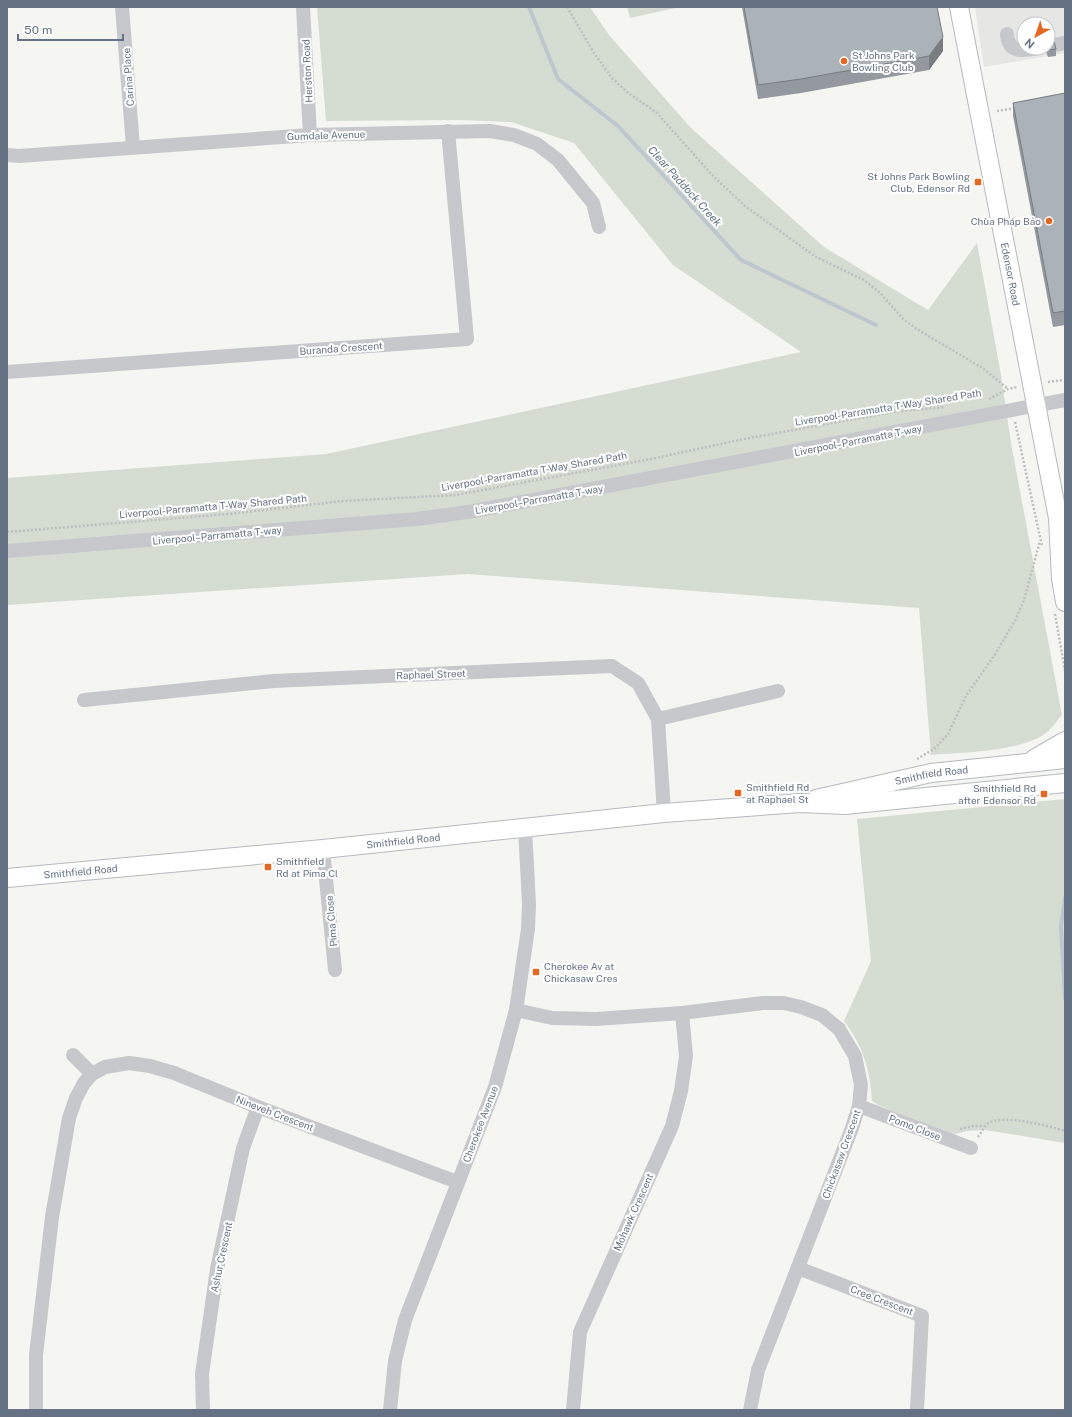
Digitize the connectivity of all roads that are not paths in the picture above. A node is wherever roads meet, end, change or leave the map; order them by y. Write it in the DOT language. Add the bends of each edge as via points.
graph roads {
  1 [pos="122,7"];
  2 [pos="303,7"];
  3 [pos="959,7"];
  4 [pos="1007,34"];
  5 [pos="1016,49"];
  6 [pos="448,131"];
  7 [pos="310,135"];
  8 [pos="133,147"];
  9 [pos="7,155"];
  10 [pos="599,227"];
  11 [pos="7,372"];
  12 [pos="1065,400"];
  13 [pos="1036,406"];
  14 [pos="1058,518"];
  15 [pos="1065,538"];
  16 [pos="7,551"];
  17 [pos="1065,602"];
  18 [pos="778,691"];
  19 [pos="84,700"];
  20 [pos="658,719"];
  21 [pos="1065,741"];
  22 [pos="1065,759"];
  23 [pos="1028,762"];
  24 [pos="1065,783"];
  25 [pos="800,803"];
  26 [pos="664,813"];
  27 [pos="525,828"];
  28 [pos="323,849"];
  29 [pos="7,878"];
  30 [pos="335,970"];
  31 [pos="516,1010"];
  32 [pos="682,1013"];
  33 [pos="73,1055"];
  34 [pos="92,1074"];
  35 [pos="859,1106"];
  36 [pos="258,1107"];
  37 [pos="971,1148"];
  38 [pos="457,1182"];
  39 [pos="798,1268"];
  40 [pos="36,1410"];
  41 [pos="203,1410"];
  42 [pos="390,1410"];
  43 [pos="573,1410"];
  44 [pos="750,1410"];
  45 [pos="917,1410"];
  1 -- 8 [label="street, Carina Place"];
  2 -- 7 [label="street, Herston Road"];
  3 -- 13 [label="main road, Edensor Road"];
  4 -- 5 [label="street" via="1007,40"];
  6 -- 7 [label="street, Gumdale Avenue"];
  6 -- 10 [label="street, Gumdale Avenue" via="490,131 514,135 537,144 558,160 574,177 593,203"];
  6 -- 11 [label="street, Buranda Crescent" via="467,339"];
  7 -- 8 [label="street, Gumdale Avenue"];
  8 -- 9 [label="street, Gumdale Avenue"];
  12 -- 13 [label="street, Liverpool–Parramatta T-way"];
  13 -- 14 [label="main road, Edensor Road"];
  13 -- 16 [label="street, Liverpool–Parramatta T-way" via="474,511 417,519"];
  14 -- 15 [label="main road, Edensor Road"];
  14 -- 17 [label="main road, Edensor Road" via="1061,579"];
  18 -- 20 [label="street"];
  19 -- 20 [label="street, Raphael Street" via="274,681 612,666 638,682"];
  20 -- 26 [label="street, Raphael Street"];
  21 -- 23 [label="main road"];
  22 -- 23 [label="main road, Smithfield Road"];
  23 -- 25 [label="main road, Smithfield Road" via="931,773"];
  24 -- 25 [label="main road, Smithfield Road" via="845,805"];
  25 -- 26 [label="main road, Smithfield Road"];
  26 -- 27 [label="main road, Smithfield Road"];
  27 -- 28 [label="main road, Smithfield Road"];
  27 -- 31 [label="street, Cherokee Avenue" via="528,929"];
  28 -- 29 [label="main road, Smithfield Road"];
  28 -- 30 [label="street, Pima Close"];
  31 -- 32 [label="street, Chickasaw Crescent" via="552,1018 596,1019"];
  31 -- 38 [label="street, Cherokee Avenue" via="495,1088"];
  32 -- 35 [label="street, Chickasaw Crescent" via="763,1002 784,1003 822,1015 839,1029 855,1056 861,1085"];
  32 -- 43 [label="street, Mohawk Crescent" via="686,1056 672,1126 580,1332"];
  33 -- 34 [label="street"];
  34 -- 36 [label="street, Nineveh Crescent" via="105,1067 129,1063 150,1066"];
  34 -- 40 [label="street, Nineveh Crescent" via="80,1090 72,1108 55,1202 36,1355"];
  35 -- 37 [label="street, Pomo Close"];
  35 -- 39 [label="street, Chickasaw Crescent"];
  36 -- 38 [label="street, Nineveh Crescent"];
  36 -- 41 [label="street, Ashur Crescent" via="244,1148 217,1269 202,1374"];
  38 -- 42 [label="street, Cherokee Avenue" via="405,1320 395,1361"];
  39 -- 44 [label="street, Chickasaw Crescent" via="758,1370"];
  39 -- 45 [label="street, Cree Crescent" via="922,1316"];
}
